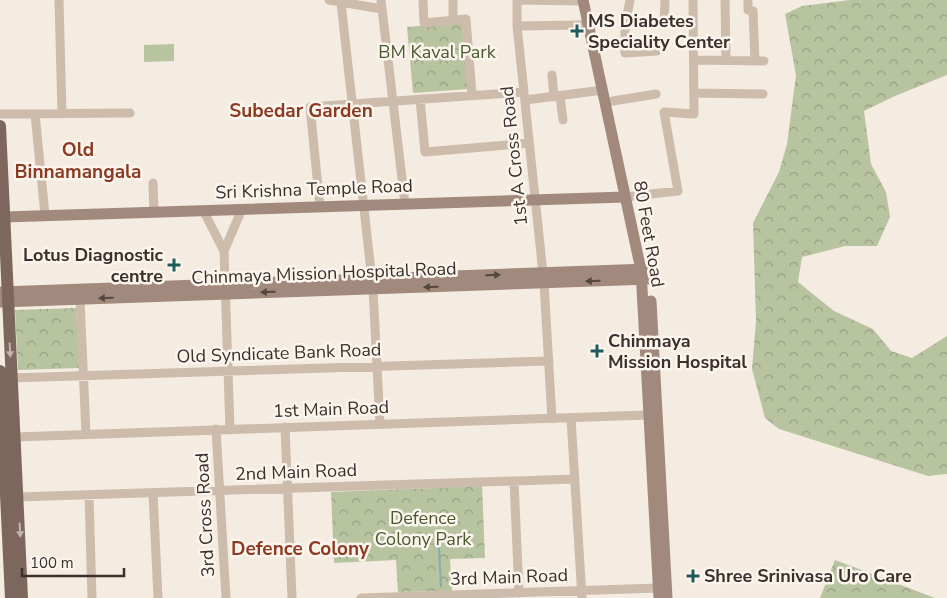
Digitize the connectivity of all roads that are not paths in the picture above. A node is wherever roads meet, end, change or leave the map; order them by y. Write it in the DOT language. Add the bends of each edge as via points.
graph roads {
  1 [pos="59,0"];
  2 [pos="329,0"];
  3 [pos="423,0"];
  4 [pos="453,0"];
  5 [pos="517,0"];
  6 [pos="586,0"];
  7 [pos="630,0"];
  8 [pos="665,0"];
  9 [pos="693,0"];
  10 [pos="725,0"];
  11 [pos="748,0"];
  12 [pos="341,3"];
  13 [pos="382,5"];
  14 [pos="453,20"];
  15 [pos="664,24"];
  16 [pos="584,25"];
  17 [pos="517,26"];
  18 [pos="658,51"];
  19 [pos="694,60"];
  20 [pos="726,60"];
  21 [pos="552,75"];
  22 [pos="603,90"];
  23 [pos="694,93"];
  24 [pos="656,94"];
  25 [pos="763,94"];
  26 [pos="472,95"];
  27 [pos="524,96"];
  28 [pos="557,96"];
  29 [pos="420,99"];
  30 [pos="393,101"];
  31 [pos="613,101"];
  32 [pos="352,104"];
  33 [pos="130,113"];
  34 [pos="0,114"];
  35 [pos="35,114"];
  36 [pos="62,114"];
  37 [pos="563,120"];
  38 [pos="0,126"];
  39 [pos="529,143"];
  40 [pos="153,183"];
  41 [pos="629,196"];
  42 [pos="535,200"];
  43 [pos="405,204"];
  44 [pos="364,205"];
  45 [pos="320,207"];
  46 [pos="242,209"];
  47 [pos="203,210"];
  48 [pos="154,212"];
  49 [pos="45,216"];
  50 [pos="4,217"];
  51 [pos="224,252"];
  52 [pos="645,274"];
  53 [pos="544,278"];
  54 [pos="372,283"];
  55 [pos="226,288"];
  56 [pos="3,297"];
  57 [pos="80,299"];
  58 [pos="650,355"];
  59 [pos="549,361"];
  60 [pos="377,366"];
  61 [pos="0,371"];
  62 [pos="229,371"];
  63 [pos="4,376"];
  64 [pos="83,376"];
  65 [pos="648,415"];
  66 [pos="1,417"];
  67 [pos="552,418"];
  68 [pos="572,418"];
  69 [pos="380,424"];
  70 [pos="285,427"];
  71 [pos="216,429"];
  72 [pos="230,429"];
  73 [pos="86,434"];
  74 [pos="15,437"];
  75 [pos="575,479"];
  76 [pos="514,481"];
  77 [pos="288,488"];
  78 [pos="220,490"];
  79 [pos="154,493"];
  80 [pos="88,495"];
  81 [pos="18,497"];
  82 [pos="5,560"];
  83 [pos="519,593"];
  84 [pos="658,593"];
  85 [pos="582,594"];
  86 [pos="11,598"];
  87 [pos="22,598"];
  88 [pos="92,598"];
  89 [pos="158,598"];
  90 [pos="226,598"];
  91 [pos="292,598"];
  92 [pos="361,598"];
  93 [pos="667,598"];
  1 -- 36 [label="street"];
  2 -- 12 [label="street"];
  3 -- 14 [label="street" via="424,23"];
  4 -- 14 [label="street"];
  5 -- 6 [label="street"];
  5 -- 17 [label="street, 1st A Cross Road"];
  6 -- 22 [label="main road, 80 Feet Road"];
  6 -- 31 [label="main road, 80 Feet Road"];
  7 -- 18 [label="street" via="625,26 625,53"];
  8 -- 15 [label="street"];
  9 -- 19 [label="street"];
  10 -- 20 [label="street"];
  11 -- 20 [label="street" via="760,61"];
  12 -- 13 [label="street"];
  12 -- 32 [label="street"];
  13 -- 30 [label="street"];
  14 -- 26 [label="street" via="466,19"];
  16 -- 17 [label="street"];
  17 -- 27 [label="street, 1st A Cross Road"];
  19 -- 20 [label="street"];
  19 -- 23 [label="street"];
  21 -- 28 [label="street"];
  22 -- 28 [label="street"];
  22 -- 41 [label="main road, 80 Feet Road"];
  23 -- 25 [label="street"];
  23 -- 41 [label="street" via="694,114 664,112 678,191"];
  24 -- 31 [label="street"];
  26 -- 27 [label="street"];
  26 -- 29 [label="street"];
  27 -- 28 [label="street"];
  27 -- 39 [label="street, 1st A Cross Road"];
  28 -- 37 [label="street"];
  29 -- 30 [label="street"];
  29 -- 39 [label="street" via="425,152"];
  30 -- 32 [label="street"];
  30 -- 43 [label="street"];
  31 -- 41 [label="main road, 80 Feet Road"];
  32 -- 44 [label="street"];
  32 -- 45 [label="street" via="310,107"];
  33 -- 36 [label="street"];
  34 -- 35 [label="street"];
  35 -- 36 [label="street"];
  35 -- 49 [label="street"];
  38 -- 50 [label="main road"];
  39 -- 42 [label="street, 1st A Cross Road"];
  40 -- 48 [label="street"];
  41 -- 42 [label="main road, Sri Krishna Temple Road"];
  41 -- 52 [label="main road, 80 Feet Road"];
  42 -- 43 [label="main road, Sri Krishna Temple Road"];
  42 -- 53 [label="street, 1st A Cross Road"];
  43 -- 44 [label="main road, Sri Krishna Temple Road"];
  44 -- 45 [label="main road, Sri Krishna Temple Road"];
  44 -- 54 [label="street"];
  45 -- 46 [label="main road, Sri Krishna Temple Road"];
  46 -- 47 [label="main road, Sri Krishna Temple Road"];
  46 -- 51 [label="street"];
  47 -- 48 [label="main road, Sri Krishna Temple Road"];
  47 -- 51 [label="street"];
  48 -- 49 [label="main road, Sri Krishna Temple Road"];
  49 -- 50 [label="main road, Sri Krishna Temple Road"];
  50 -- 56 [label="main road"];
  51 -- 55 [label="street"];
  52 -- 53 [label="main road, Chinmaya Mission Hospital Road"];
  52 -- 58 [label="main road, 80 Feet Road"];
  53 -- 54 [label="main road, Chinmaya Mission Hospital Road"];
  53 -- 59 [label="street, 1st A Cross Road"];
  54 -- 55 [label="main road, Chinmaya Mission Hospital Road"];
  54 -- 60 [label="street"];
  55 -- 56 [label="main road, Chinmaya Mission Hospital Road"];
  55 -- 57 [label="main road, Chinmaya Mission Hospital Road, one-way"];
  55 -- 62 [label="street"];
  56 -- 57 [label="main road, Chinmaya Mission Hospital Road"];
  56 -- 63 [label="main road, one-way"];
  57 -- 64 [label="street"];
  58 -- 65 [label="main road, 80 Feet Road"];
  58 -- 93 [label="main road, 80 Feet Road"];
  59 -- 60 [label="street, Old Syndicate Bank Road"];
  59 -- 67 [label="street, 1st A Cross Road"];
  60 -- 62 [label="street, Old Syndicate Bank Road"];
  60 -- 69 [label="street"];
  61 -- 63 [label="main road"];
  62 -- 64 [label="street, Old Syndicate Bank Road"];
  62 -- 72 [label="street"];
  63 -- 64 [label="street, Old Syndicate Bank Road"];
  63 -- 66 [label="main road"];
  63 -- 74 [label="main road"];
  64 -- 73 [label="street"];
  65 -- 68 [label="street, 1st Main Road"];
  65 -- 84 [label="main road, 80 Feet Road"];
  66 -- 82 [label="main road"];
  67 -- 68 [label="street, 1st Main Road"];
  67 -- 69 [label="street, 1st Main Road"];
  68 -- 75 [label="street"];
  69 -- 70 [label="street, 1st Main Road"];
  70 -- 72 [label="street, 1st Main Road"];
  70 -- 77 [label="street"];
  71 -- 72 [label="street, 1st Main Road"];
  71 -- 73 [label="street, 1st Main Road"];
  71 -- 78 [label="street, 3rd Cross Road"];
  73 -- 74 [label="street, 1st Main Road"];
  74 -- 81 [label="main road"];
  75 -- 76 [label="street, 2nd Main Road"];
  75 -- 85 [label="street"];
  76 -- 77 [label="street, 2nd Main Road"];
  76 -- 83 [label="street"];
  77 -- 78 [label="street, 2nd Main Road"];
  77 -- 91 [label="street"];
  78 -- 79 [label="street, 2nd Main Road"];
  78 -- 90 [label="street, 3rd Cross Road"];
  79 -- 80 [label="street, 2nd Main Road"];
  79 -- 89 [label="street"];
  80 -- 81 [label="street, 2nd Main Road"];
  80 -- 88 [label="street"];
  81 -- 87 [label="main road, one-way"];
  82 -- 86 [label="main road"];
  83 -- 85 [label="street, 3rd Main Road"];
  83 -- 92 [label="street, 3rd Main Road"];
  84 -- 85 [label="street, 3rd Main Road"];
}
